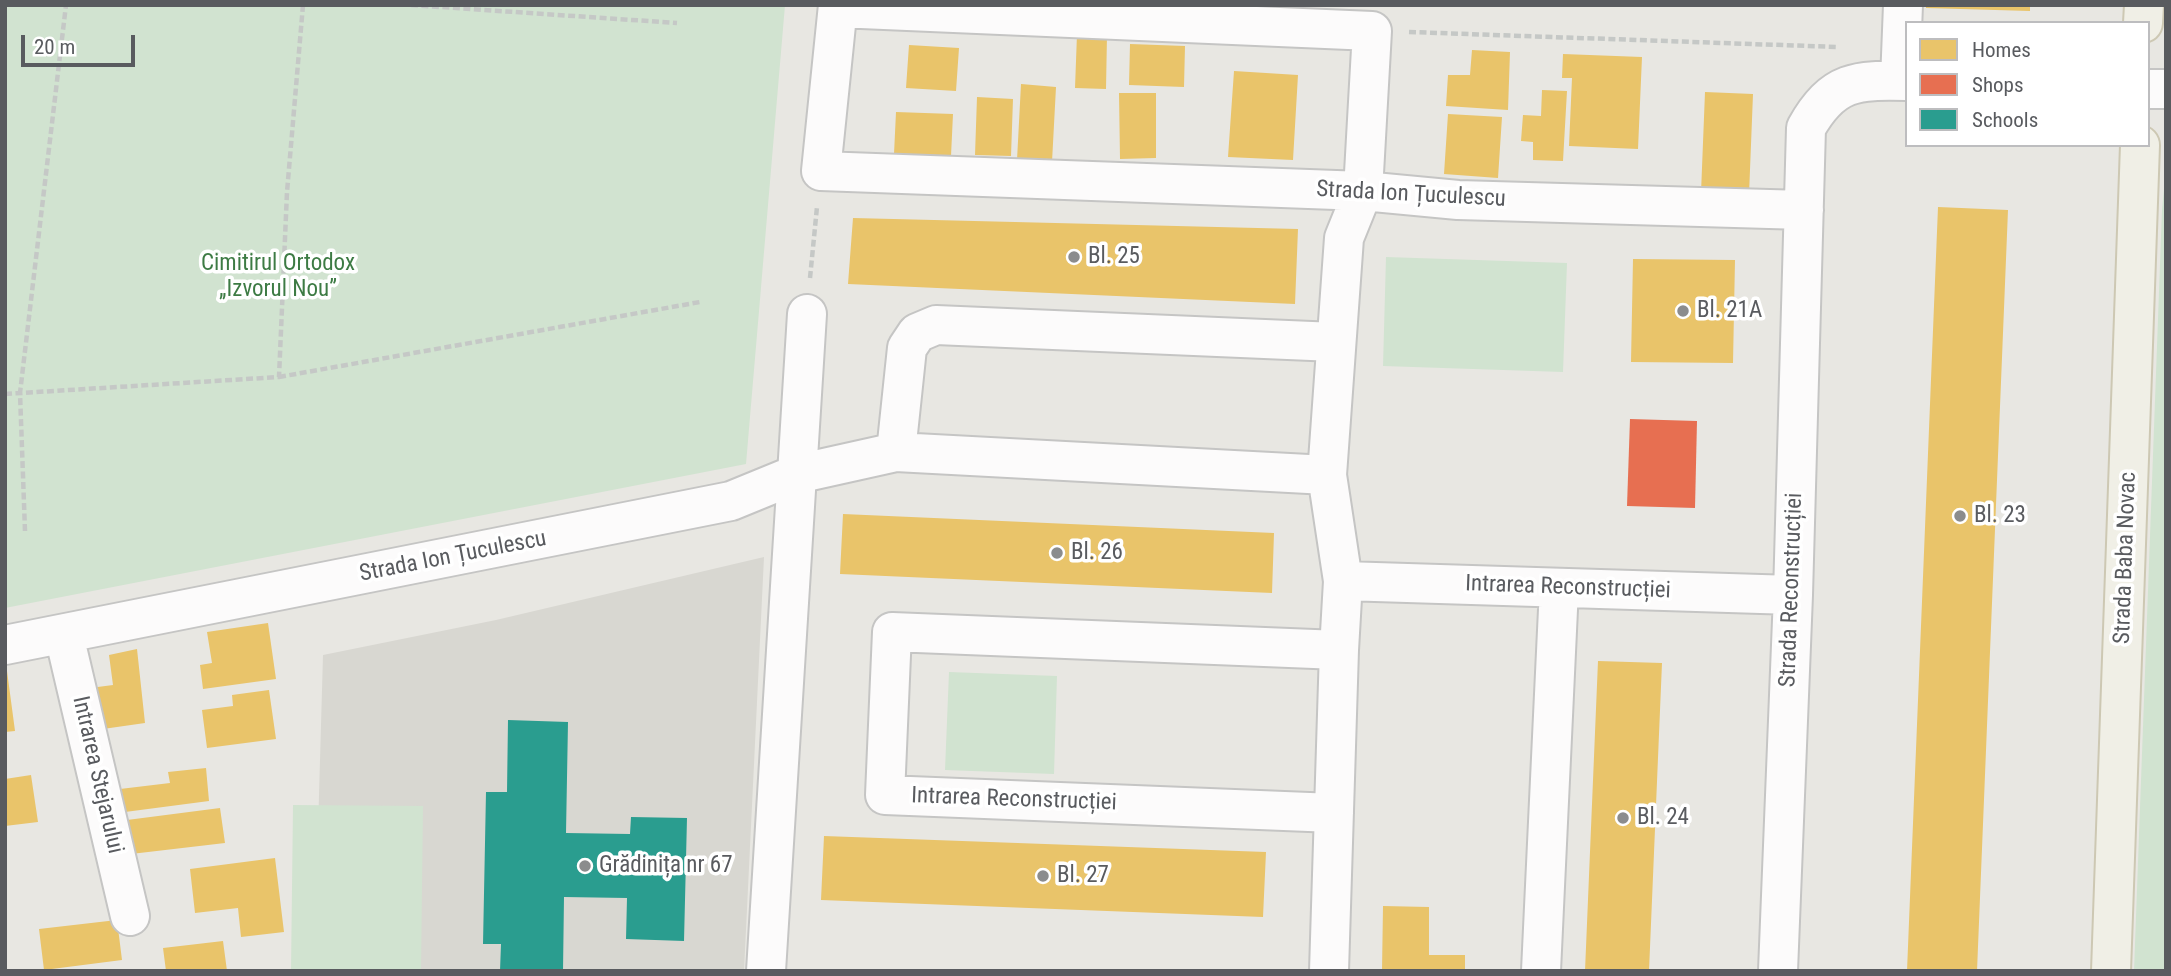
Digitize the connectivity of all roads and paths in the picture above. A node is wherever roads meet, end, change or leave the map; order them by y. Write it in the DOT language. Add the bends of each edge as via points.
graph roads {
  1 [pos="66,5"];
  2 [pos="303,5"];
  3 [pos="411,5"];
  4 [pos="1903,5"];
  5 [pos="838,7"];
  6 [pos="677,23"];
  7 [pos="1372,31"];
  8 [pos="1903,71"];
  9 [pos="2140,147"];
  10 [pos="1363,191"];
  11 [pos="1804,210"];
  12 [pos="815,223"];
  13 [pos="699,302"];
  14 [pos="807,314"];
  15 [pos="1335,342"];
  16 [pos="279,377"];
  17 [pos="20,393"];
  18 [pos="5,394"];
  19 [pos="896,452"];
  20 [pos="797,474"];
  21 [pos="1327,475"];
  22 [pos="25,531"];
  23 [pos="1343,581"];
  24 [pos="1559,588"];
  25 [pos="1793,595"];
  26 [pos="64,635"];
  27 [pos="5,645"];
  28 [pos="1339,650"];
  29 [pos="1334,813"];
  30 [pos="130,916"];
  31 [pos="766,971"];
  32 [pos="1329,971"];
  33 [pos="1541,971"];
  34 [pos="1778,971"];
  35 [pos="2111,971"];
  1 -- 17 [label="path"];
  2 -- 16 [label="path" via="287,192"];
  3 -- 6 [label="path"];
  4 -- 8 [label="street"];
  5 -- 7 [label="street"];
  5 -- 10 [label="street, Strada Ion Țuculescu" via="821,171"];
  7 -- 8 [label="path"];
  7 -- 10 [label="street"];
  8 -- 11 [label="street" via="1844,88 1826,97 1816,109 1806,128"];
  9 -- 35 [label="main road, Strada Baba Novac"];
  10 -- 11 [label="street, Strada Ion Țuculescu" via="1458,200"];
  10 -- 15 [label="street" via="1344,238"];
  11 -- 25 [label="street, Strada Reconstrucției"];
  12 -- 14 [label="path"];
  13 -- 16 [label="path"];
  14 -- 20 [label="street"];
  15 -- 19 [label="street" via="936,326 917,333 907,348"];
  15 -- 21 [label="street"];
  16 -- 17 [label="path"];
  17 -- 18 [label="path"];
  17 -- 22 [label="path"];
  19 -- 20 [label="street, Strada Ion Țuculescu"];
  19 -- 21 [label="street, Strada Ion Țuculescu"];
  20 -- 26 [label="street, Strada Ion Țuculescu" via="731,501"];
  20 -- 31 [label="street"];
  21 -- 23 [label="street"];
  23 -- 24 [label="street, Intrarea Reconstrucției"];
  23 -- 28 [label="street"];
  24 -- 25 [label="street, Intrarea Reconstrucției"];
  24 -- 33 [label="street"];
  25 -- 34 [label="street, Strada Reconstrucției"];
  26 -- 27 [label="street, Strada Ion Țuculescu"];
  26 -- 30 [label="street, Intrarea Stejarului"];
  28 -- 29 [label="street"];
  28 -- 29 [label="street, Intrarea Reconstrucției" via="892,632 885,795"];
  29 -- 32 [label="street"];
}
